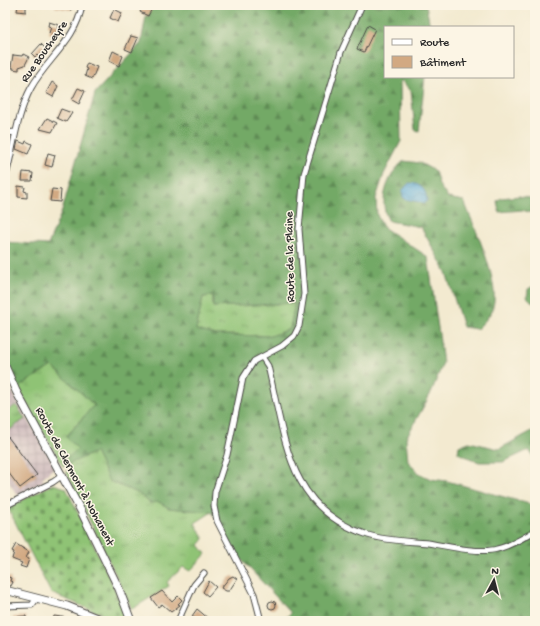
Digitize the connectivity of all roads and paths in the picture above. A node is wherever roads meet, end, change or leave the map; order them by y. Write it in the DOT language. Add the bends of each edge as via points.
graph roads {
  1 [pos="82,5"];
  2 [pos="362,5"];
  3 [pos="15,132"];
  4 [pos="5,133"];
  5 [pos="5,179"];
  6 [pos="262,357"];
  7 [pos="5,366"];
  8 [pos="63,475"];
  9 [pos="5,506"];
  10 [pos="535,531"];
  11 [pos="204,573"];
  12 [pos="5,590"];
  13 [pos="37,598"];
  14 [pos="5,606"];
  15 [pos="104,621"];
  16 [pos="131,621"];
  17 [pos="178,621"];
  18 [pos="261,621"];
  1 -- 3 [label="street, Rue Boucheyre" via="76,29 32,88"];
  2 -- 6 [label="street, Route de la Plaine" via="341,52 304,174 299,229 304,294 300,326 294,336 282,346"];
  3 -- 4 [label="street"];
  3 -- 5 [label="street, Rue Boucheyre"];
  6 -- 10 [label="street" via="268,366 288,456 307,495 346,526 369,536 496,550"];
  6 -- 18 [label="street, Route de la Plaine" via="254,361 243,378 227,455 215,492 214,506 217,522 254,594"];
  7 -- 8 [label="street, Route de Clermont à Nohanent" via="16,392"];
  8 -- 9 [label="street"];
  8 -- 16 [label="street, Route de Clermont à Nohanent" via="119,589"];
  11 -- 17 [label="street" via="194,585"];
  12 -- 13 [label="street"];
  13 -- 14 [label="street" via="32,605"];
  13 -- 15 [label="street" via="67,606"];
}
